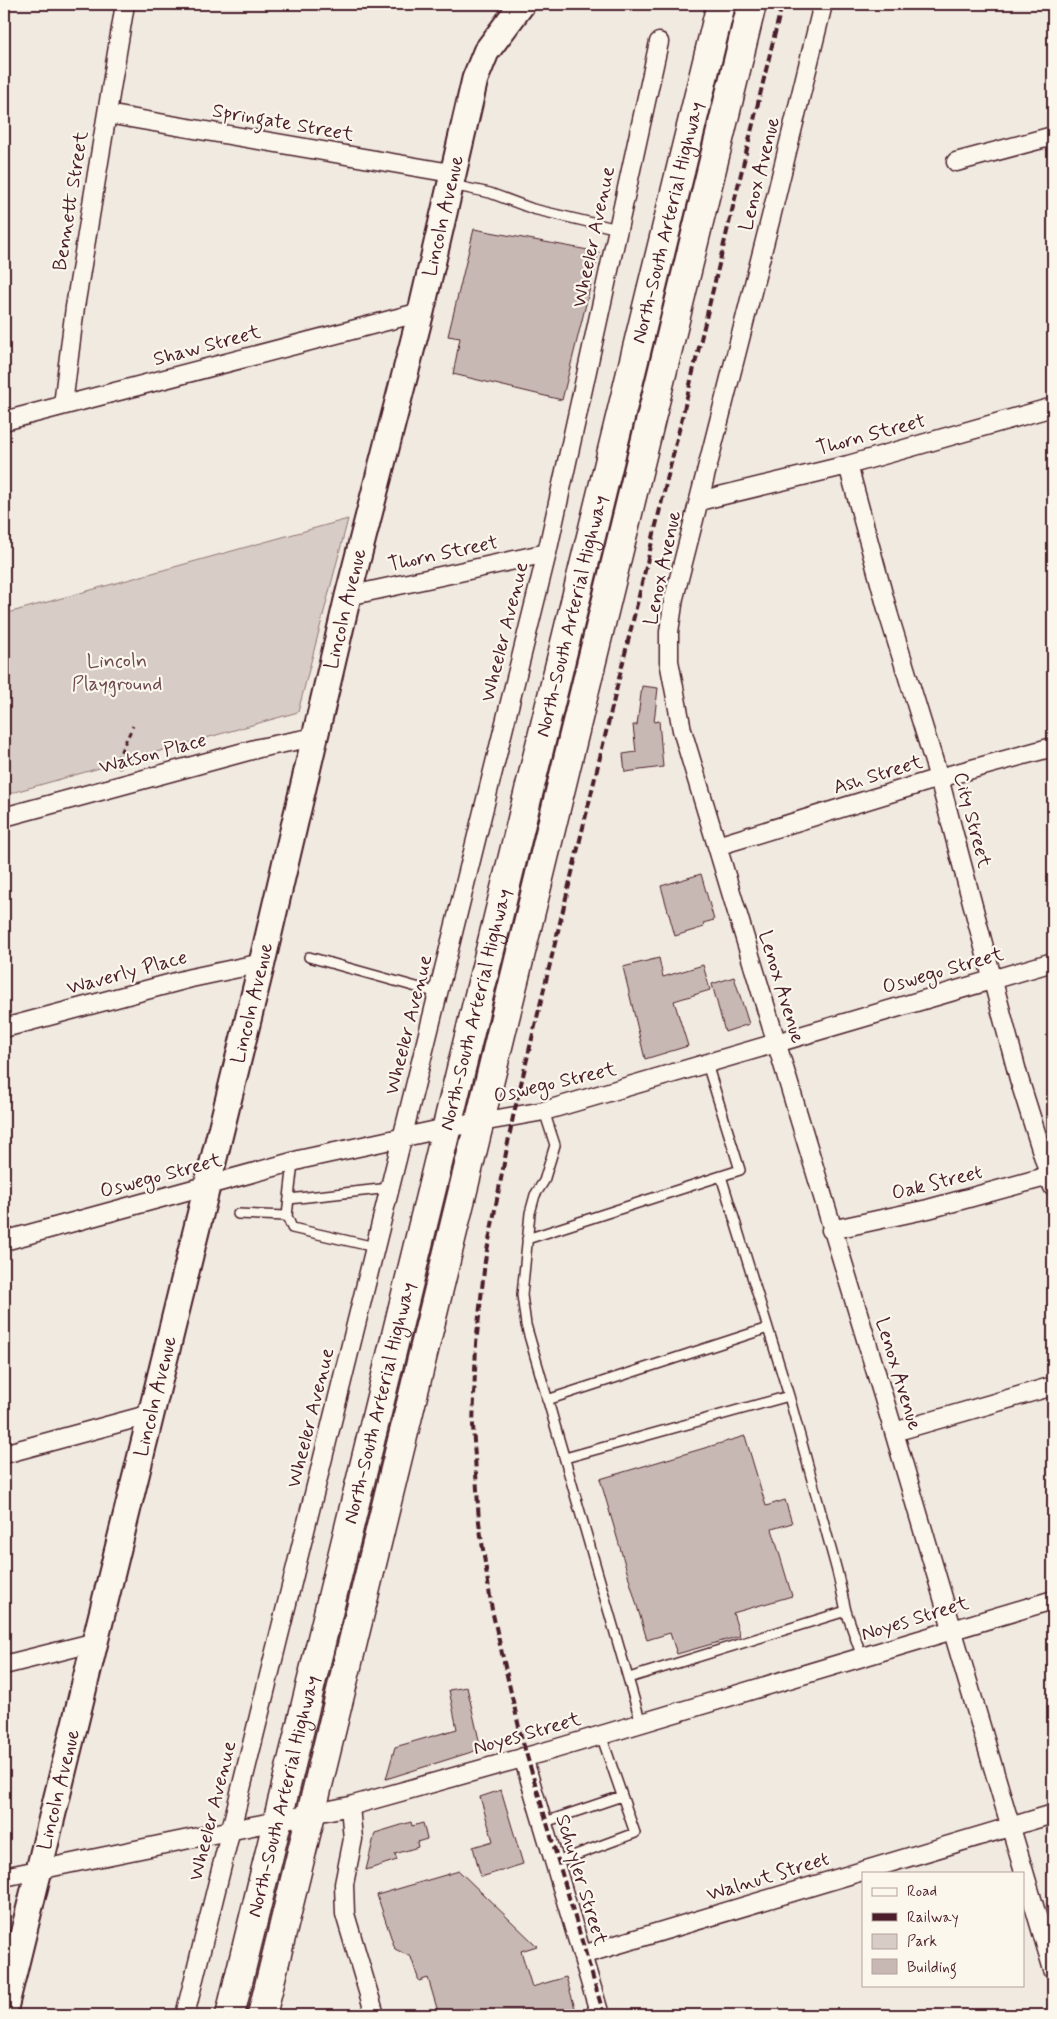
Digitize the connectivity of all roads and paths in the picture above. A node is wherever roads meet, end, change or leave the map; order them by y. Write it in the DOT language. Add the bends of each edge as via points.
graph roads {
  1 [pos="125,4"];
  2 [pos="522,4"];
  3 [pos="721,4"];
  4 [pos="752,4"];
  5 [pos="823,4"];
  6 [pos="659,42"];
  7 [pos="107,114"];
  8 [pos="1053,136"];
  9 [pos="956,162"];
  10 [pos="450,179"];
  11 [pos="618,229"];
  12 [pos="421,312"];
  13 [pos="62,406"];
  14 [pos="1053,407"];
  15 [pos="4,421"];
  16 [pos="848,464"];
  17 [pos="699,501"];
  18 [pos="546,553"];
  19 [pos="348,596"];
  20 [pos="133,726"];
  21 [pos="315,737"];
  22 [pos="1053,747"];
  23 [pos="939,778"];
  24 [pos="124,784"];
  25 [pos="4,817"];
  26 [pos="717,846"];
  27 [pos="309,957"];
  28 [pos="1053,962"];
  29 [pos="262,963"];
  30 [pos="993,978"];
  31 [pos="438,992"];
  32 [pos="4,1028"];
  33 [pos="775,1043"];
  34 [pos="707,1064"];
  35 [pos="544,1111"];
  36 [pos="481,1122"];
  37 [pos="446,1128"];
  38 [pos="403,1138"];
  39 [pos="293,1162"];
  40 [pos="720,1176"];
  41 [pos="1052,1179"];
  42 [pos="207,1186"];
  43 [pos="390,1188"];
  44 [pos="289,1199"];
  45 [pos="238,1214"];
  46 [pos="287,1216"];
  47 [pos="831,1230"];
  48 [pos="526,1239"];
  49 [pos="4,1242"];
  50 [pos="375,1247"];
  51 [pos="768,1328"];
  52 [pos="1053,1386"];
  53 [pos="789,1396"];
  54 [pos="547,1400"];
  55 [pos="151,1414"];
  56 [pos="894,1432"];
  57 [pos="4,1454"];
  58 [pos="565,1458"];
  59 [pos="1053,1600"];
  60 [pos="846,1612"];
  61 [pos="951,1631"];
  62 [pos="96,1642"];
  63 [pos="862,1657"];
  64 [pos="4,1665"];
  65 [pos="629,1678"];
  66 [pos="641,1723"];
  67 [pos="601,1735"];
  68 [pos="523,1758"];
  69 [pos="622,1796"];
  70 [pos="350,1806"];
  71 [pos="311,1814"];
  72 [pos="1053,1814"];
  73 [pos="278,1821"];
  74 [pos="542,1824"];
  75 [pos="1011,1826"];
  76 [pos="230,1832"];
  77 [pos="554,1863"];
  78 [pos="39,1870"];
  79 [pos="4,1878"];
  80 [pos="582,1955"];
  81 [pos="1053,1970"];
  82 [pos="4,2012"];
  83 [pos="185,2015"];
  84 [pos="230,2015"];
  85 [pos="262,2015"];
  86 [pos="375,2015"];
  87 [pos="600,2015"];
  1 -- 7 [label="street, Bennett Street"];
  2 -- 10 [label="street, Lincoln Avenue" via="486,52 475,79"];
  3 -- 37 [label="highway, North-South Arterial Highway"];
  4 -- 36 [label="highway, North-South Arterial Highway"];
  5 -- 17 [label="street, Lenox Avenue"];
  6 -- 11 [label="street, Wheeler Avenue"];
  7 -- 10 [label="street, Springate Street"];
  7 -- 13 [label="street, Bennett Street"];
  8 -- 9 [label="street"];
  10 -- 11 [label="lane" via="534,209"];
  10 -- 12 [label="street, Lincoln Avenue"];
  11 -- 18 [label="street, Wheeler Avenue"];
  12 -- 13 [label="street, Shaw Street"];
  12 -- 19 [label="street, Lincoln Avenue"];
  13 -- 15 [label="street, Shaw Street"];
  14 -- 16 [label="street, Thorn Street"];
  16 -- 17 [label="street, Thorn Street"];
  16 -- 23 [label="street, City Street"];
  17 -- 26 [label="street, Lenox Avenue" via="674,598 669,661 682,730"];
  18 -- 19 [label="street, Thorn Street"];
  18 -- 31 [label="street, Wheeler Avenue"];
  19 -- 21 [label="street, Lincoln Avenue"];
  20 -- 24 [label="path" via="118,757"];
  21 -- 24 [label="street, Watson Place" via="259,748"];
  21 -- 29 [label="street, Lincoln Avenue"];
  22 -- 23 [label="street, Ash Street"];
  23 -- 26 [label="street, Ash Street"];
  23 -- 30 [label="street, City Street"];
  24 -- 25 [label="street, Watson Place"];
  26 -- 33 [label="street, Lenox Avenue"];
  27 -- 31 [label="lane"];
  28 -- 30 [label="street, Oswego Street"];
  29 -- 32 [label="street, Waverly Place" via="191,978"];
  29 -- 42 [label="street, Lincoln Avenue"];
  30 -- 33 [label="street, Oswego Street"];
  30 -- 41 [label="street, City Street" via="1019,1079"];
  31 -- 38 [label="street, Wheeler Avenue"];
  33 -- 34 [label="street, Oswego Street"];
  33 -- 47 [label="street, Lenox Avenue"];
  34 -- 35 [label="street, Oswego Street"];
  34 -- 40 [label="lane" via="740,1170"];
  35 -- 36 [label="street, Oswego Street"];
  35 -- 48 [label="lane" via="555,1144 544,1181 535,1194"];
  36 -- 37 [label="street, Oswego Street"];
  36 -- 71 [label="highway, North-South Arterial Highway"];
  37 -- 38 [label="street, Oswego Street"];
  37 -- 73 [label="highway, North-South Arterial Highway"];
  38 -- 39 [label="street, Oswego Street"];
  38 -- 43 [label="street, Wheeler Avenue"];
  39 -- 42 [label="street, Oswego Street"];
  39 -- 44 [label="lane"];
  40 -- 48 [label="lane"];
  40 -- 51 [label="lane"];
  41 -- 47 [label="street, Oak Street"];
  42 -- 49 [label="street, Oswego Street"];
  42 -- 55 [label="street, Lincoln Avenue"];
  43 -- 44 [label="lane"];
  43 -- 50 [label="street, Wheeler Avenue"];
  44 -- 46 [label="lane"];
  45 -- 46 [label="lane"];
  46 -- 50 [label="lane" via="292,1228"];
  47 -- 56 [label="street, Lenox Avenue"];
  48 -- 54 [label="lane" via="522,1295 526,1325"];
  50 -- 76 [label="street, Wheeler Avenue"];
  51 -- 53 [label="lane"];
  51 -- 54 [label="lane"];
  52 -- 56 [label="street"];
  53 -- 58 [label="lane"];
  53 -- 60 [label="lane"];
  54 -- 58 [label="lane"];
  55 -- 57 [label="street"];
  55 -- 62 [label="street, Lincoln Avenue"];
  56 -- 61 [label="street, Lenox Avenue"];
  58 -- 65 [label="lane"];
  59 -- 61 [label="street, Noyes Street"];
  60 -- 63 [label="lane"];
  60 -- 65 [label="lane"];
  61 -- 63 [label="street, Noyes Street"];
  61 -- 75 [label="street, Lenox Avenue"];
  62 -- 64 [label="street"];
  62 -- 78 [label="street, Lincoln Avenue"];
  63 -- 66 [label="street, Noyes Street"];
  65 -- 66 [label="lane"];
  66 -- 67 [label="street, Noyes Street"];
  67 -- 68 [label="street, Noyes Street"];
  67 -- 69 [label="lane"];
  68 -- 70 [label="street, Noyes Street"];
  68 -- 74 [label="street, Schuyler Street"];
  69 -- 74 [label="lane"];
  69 -- 77 [label="lane" via="635,1833"];
  70 -- 71 [label="street, Noyes Street"];
  70 -- 86 [label="street" via="353,1839 344,1884 345,1914"];
  71 -- 73 [label="street, Noyes Street"];
  71 -- 85 [label="highway, North-South Arterial Highway"];
  72 -- 75 [label="street, Walnut Street"];
  73 -- 76 [label="street, Noyes Street"];
  73 -- 84 [label="highway, North-South Arterial Highway"];
  74 -- 77 [label="street, Schuyler Street"];
  75 -- 80 [label="street, Walnut Street"];
  75 -- 81 [label="street, Lenox Avenue"];
  76 -- 78 [label="street, Noyes Street"];
  76 -- 83 [label="street, Wheeler Avenue"];
  77 -- 80 [label="street, Schuyler Street"];
  78 -- 79 [label="street, Noyes Street"];
  78 -- 82 [label="street, Lincoln Avenue"];
  80 -- 87 [label="street, Schuyler Street"];
}
